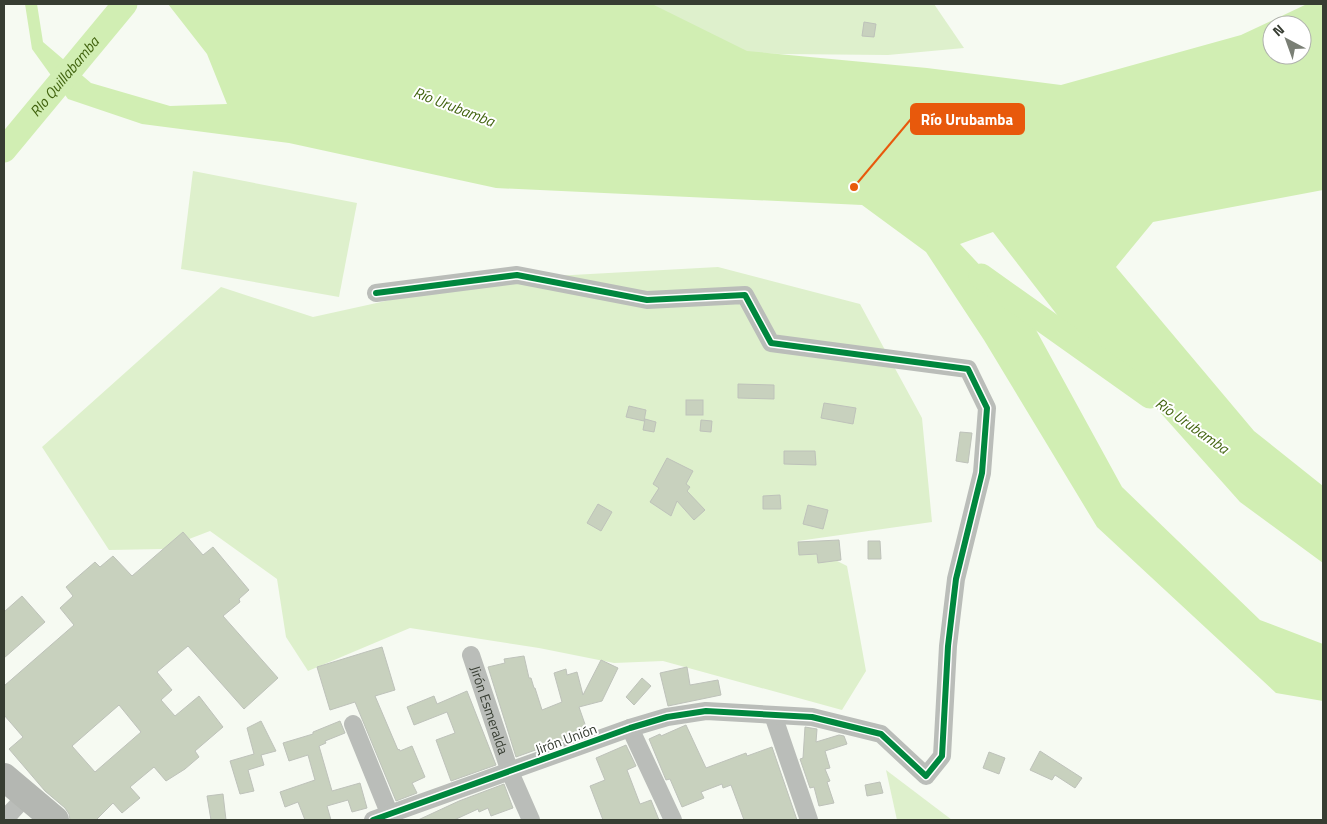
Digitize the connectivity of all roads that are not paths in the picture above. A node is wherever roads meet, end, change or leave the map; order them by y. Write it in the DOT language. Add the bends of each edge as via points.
graph roads {
  1 [pos="376,293"];
  2 [pos="472,655"];
  3 [pos="773,715"];
  4 [pos="353,724"];
  5 [pos="630,728"];
  6 [pos="510,772"];
  7 [pos="4,777"];
  8 [pos="18,807"];
  9 [pos="385,818"];
  10 [pos="55,820"];
  11 [pos="531,820"];
  12 [pos="674,820"];
  13 [pos="809,820"];
  1 -- 3 [label="street, Jirón Unión" via="517,275 647,300 745,295 770,342 968,369 987,408 982,473 956,579 948,646 942,756 926,776 881,734 812,717"];
  2 -- 6 [label="street, Jirón Esmeralda"];
  3 -- 5 [label="street, Jirón Unión" via="706,711 667,717"];
  3 -- 13 [label="street"];
  4 -- 9 [label="street"];
  5 -- 6 [label="street, Jirón Unión"];
  5 -- 12 [label="street"];
  6 -- 9 [label="street, Jirón Unión"];
  6 -- 11 [label="street, Jirón Esmeralda"];
  7 -- 8 [label="highway"];
  8 -- 10 [label="highway"];
}
